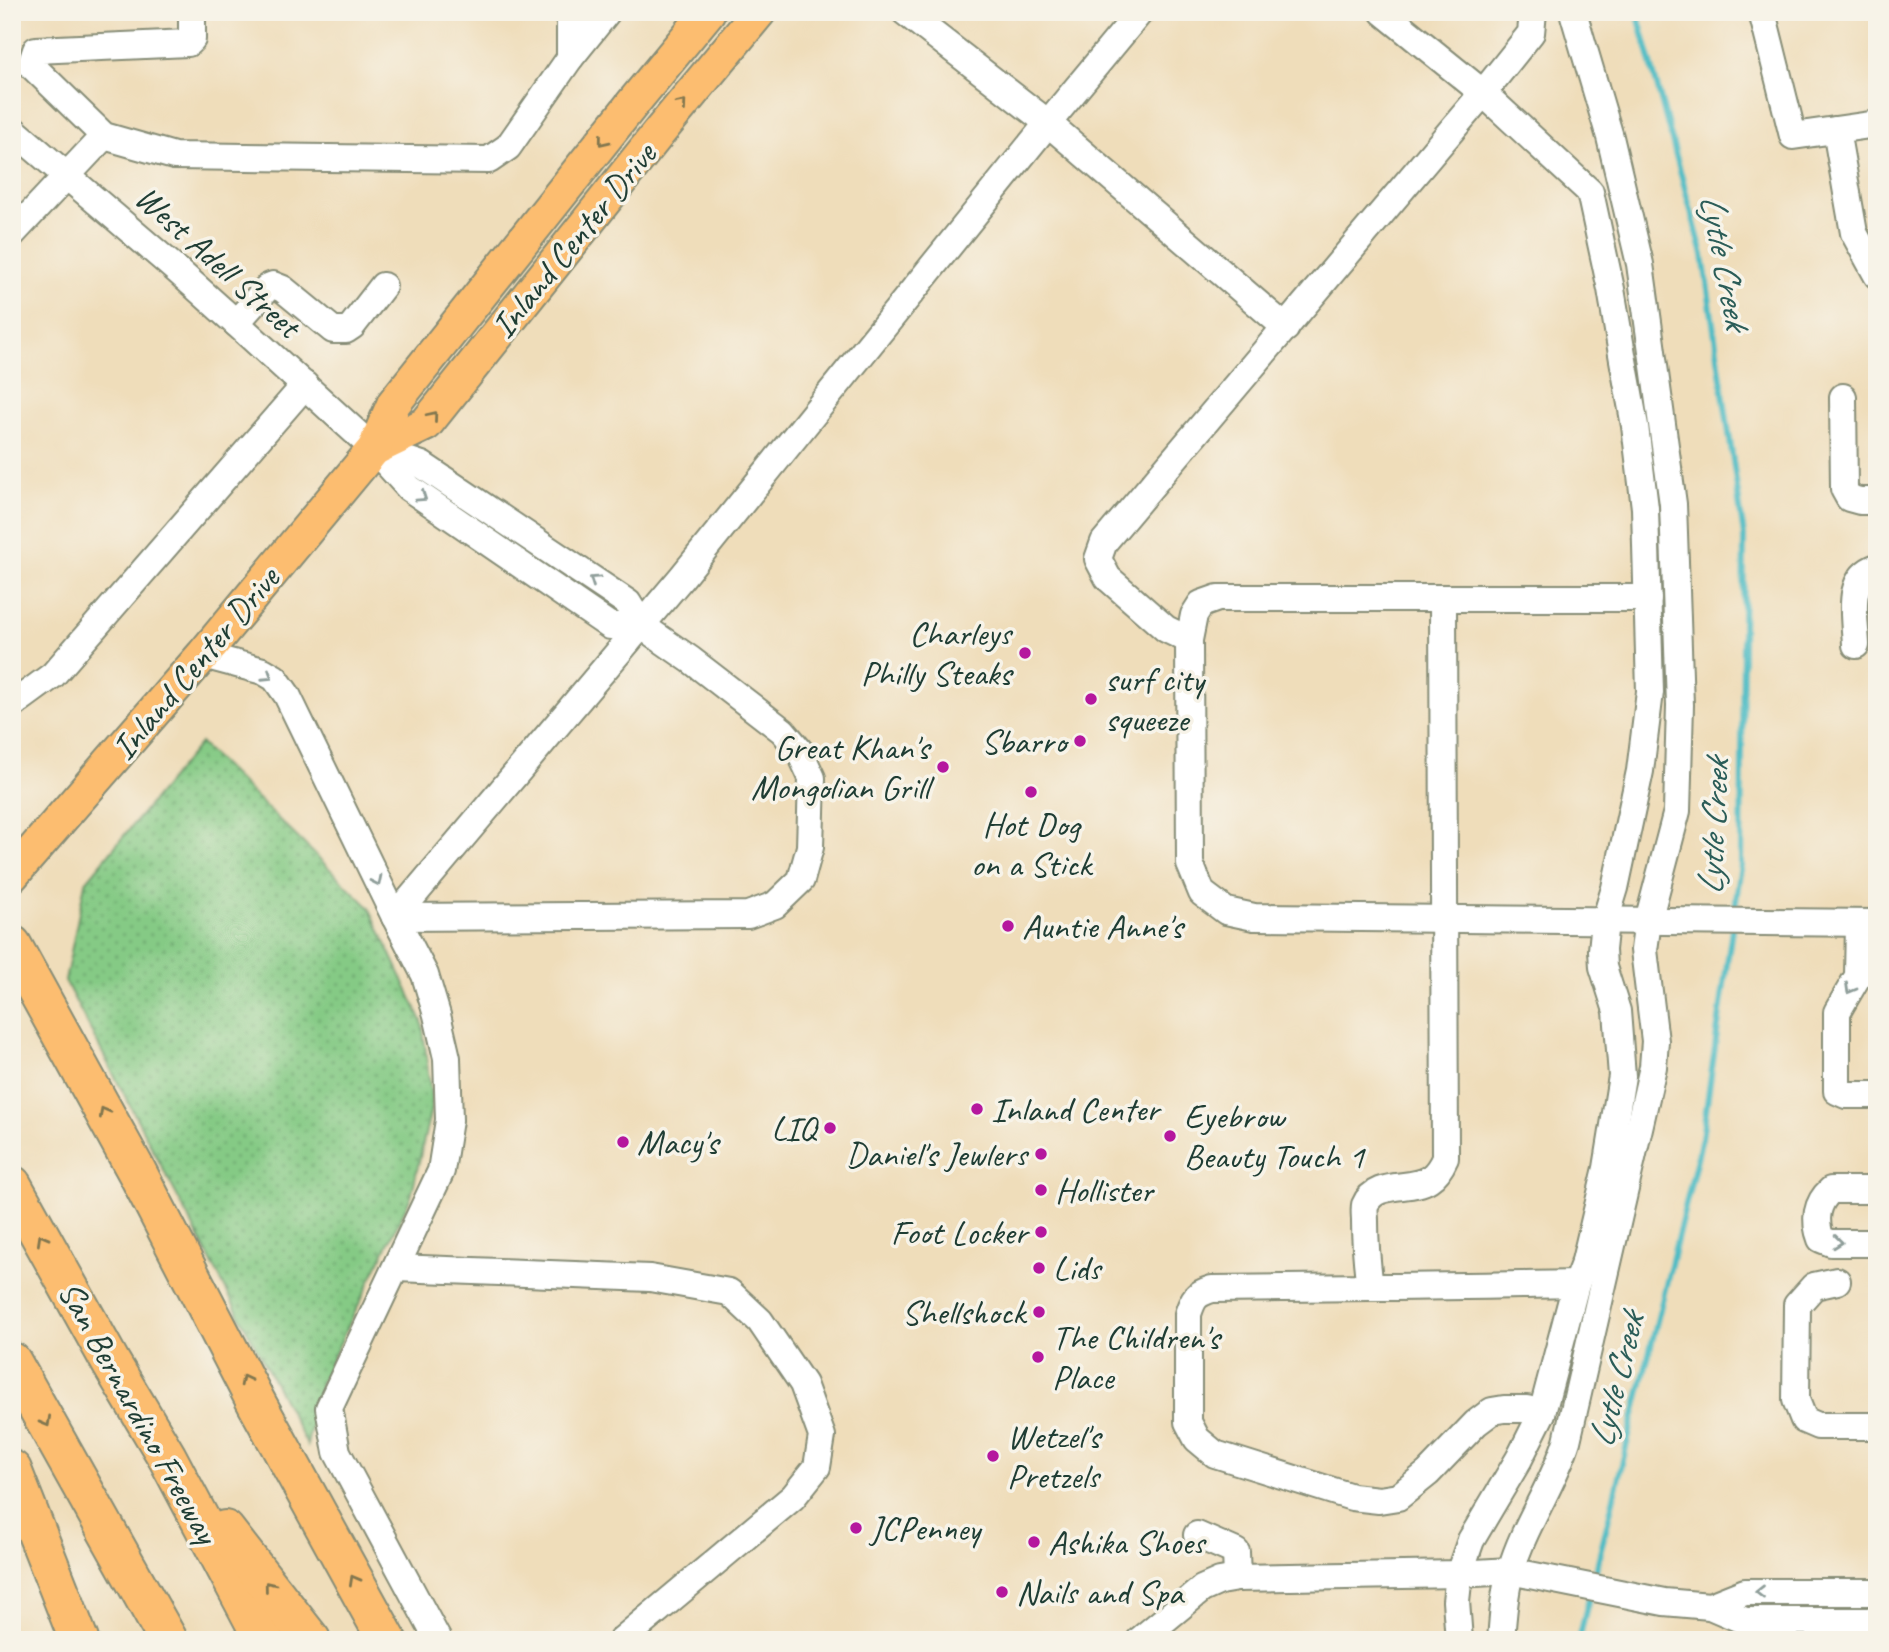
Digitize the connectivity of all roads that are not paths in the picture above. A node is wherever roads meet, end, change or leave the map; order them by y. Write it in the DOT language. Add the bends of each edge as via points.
graph roads {
  1 [pos="192,12"];
  2 [pos="570,12"];
  3 [pos="607,12"];
  4 [pos="759,12"];
  5 [pos="905,12"];
  6 [pos="1140,12"];
  7 [pos="1383,12"];
  8 [pos="1532,12"];
  9 [pos="1573,12"];
  10 [pos="1762,12"];
  11 [pos="707,13"];
  12 [pos="737,38"];
  13 [pos="570,58"];
  14 [pos="1483,93"];
  15 [pos="1048,123"];
  16 [pos="1877,124"];
  17 [pos="12,129"];
  18 [pos="1836,130"];
  19 [pos="104,136"];
  20 [pos="68,176"];
  21 [pos="12,234"];
  22 [pos="1877,275"];
  23 [pos="383,286"];
  24 [pos="236,323"];
  25 [pos="1286,328"];
  26 [pos="304,385"];
  27 [pos="1843,397"];
  28 [pos="374,449"];
  29 [pos="1877,501"];
  30 [pos="1877,568"];
  31 [pos="1648,598"];
  32 [pos="1443,599"];
  33 [pos="642,626"];
  34 [pos="1189,639"];
  35 [pos="1856,645"];
  36 [pos="203,655"];
  37 [pos="12,705"];
  38 [pos="12,875"];
  39 [pos="395,917"];
  40 [pos="1445,919"];
  41 [pos="1605,920"];
  42 [pos="1655,921"];
  43 [pos="1868,923"];
  44 [pos="12,945"];
  45 [pos="1877,1095"];
  46 [pos="12,1185"];
  47 [pos="1877,1190"];
  48 [pos="1877,1244"];
  49 [pos="396,1268"];
  50 [pos="1836,1281"];
  51 [pos="1576,1284"];
  52 [pos="1370,1286"];
  53 [pos="12,1362"];
  54 [pos="1542,1413"];
  55 [pos="1877,1426"];
  56 [pos="167,1457"];
  57 [pos="12,1470"];
  58 [pos="12,1521"];
  59 [pos="1197,1535"];
  60 [pos="1517,1572"];
  61 [pos="1459,1574"];
  62 [pos="1237,1578"];
  63 [pos="1800,1592"];
  64 [pos="1877,1592"];
  65 [pos="1710,1605"];
  66 [pos="1800,1620"];
  67 [pos="1877,1621"];
  68 [pos="79,1640"];
  69 [pos="167,1640"];
  70 [pos="264,1640"];
  71 [pos="311,1640"];
  72 [pos="387,1640"];
  73 [pos="438,1640"];
  74 [pos="622,1640"];
  75 [pos="1140,1640"];
  76 [pos="1459,1640"];
  77 [pos="1501,1640"];
  1 -- 19 [label="street" via="192,40 188,43 36,50 31,65"];
  2 -- 13 [label="street"];
  3 -- 13 [label="street"];
  4 -- 12 [label="main road, Inland Center Drive"];
  5 -- 15 [label="street"];
  6 -- 15 [label="street"];
  7 -- 14 [label="street"];
  8 -- 14 [label="street" via="1531,33"];
  9 -- 42 [label="street" via="1610,137 1640,264 1673,504 1680,705 1677,811"];
  10 -- 18 [label="street" via="1793,136"];
  11 -- 12 [label="street"];
  11 -- 28 [label="main road, Inland Center Drive, one-way" via="394,403"];
  28 -- 12 [label="main road, Inland Center Drive, one-way" via="426,424"];
  13 -- 19 [label="street" via="508,147 489,160 174,156"];
  14 -- 25 [label="street"];
  14 -- 31 [label="street" via="1590,192 1635,426 1645,508"];
  15 -- 25 [label="street"];
  15 -- 33 [label="street"];
  16 -- 18 [label="street"];
  17 -- 20 [label="street, West Adell Street"];
  18 -- 22 [label="street" via="1854,233"];
  19 -- 20 [label="street"];
  20 -- 21 [label="street"];
  20 -- 24 [label="street, West Adell Street"];
  23 -- 24 [label="street" via="346,330 333,330 273,285"];
  24 -- 26 [label="street, West Adell Street"];
  25 -- 34 [label="street" via="1104,542 1098,559 1108,578 1166,629"];
  26 -- 28 [label="street, West Adell Street"];
  26 -- 37 [label="street" via="52,675"];
  27 -- 29 [label="street" via="1844,489 1849,498"];
  28 -- 33 [label="street" via="422,465 628,603"];
  28 -- 36 [label="main road, Inland Center Drive"];
  30 -- 35 [label="street" via="1862,576 1854,590"];
  31 -- 32 [label="street"];
  31 -- 41 [label="street" via="1650,692 1640,771"];
  32 -- 34 [label="street" via="1218,598 1201,604"];
  32 -- 40 [label="street"];
  33 -- 39 [label="street"];
  33 -- 39 [label="street" via="783,731 799,750 811,778 810,847 801,880 775,905 748,915"];
  34 -- 40 [label="street" via="1190,864 1202,892 1226,911 1254,917"];
  36 -- 38 [label="main road, Inland Center Drive"];
  36 -- 39 [label="street, one-way" via="275,678"];
  39 -- 49 [label="street" via="425,975 437,1015 447,1058 449,1120 441,1171"];
  40 -- 41 [label="street"];
  40 -- 52 [label="street" via="1445,1158 1429,1179 1387,1188 1365,1205"];
  41 -- 42 [label="street"];
  41 -- 51 [label="street" via="1603,967 1617,1010 1622,1076 1607,1168"];
  42 -- 43 [label="street"];
  42 -- 60 [label="street" via="1644,950 1656,1041 1653,1068 1567,1441 1560,1465 1524,1535"];
  43 -- 45 [label="street, one-way" via="1858,976 1838,1012 1837,1091 1846,1096"];
  72 -- 44 [label="highway, one-way"];
  56 -- 46 [label="highway, San Bernardino Freeway, one-way"];
  47 -- 48 [label="street, one-way" via="1831,1190 1818,1207 1817,1229 1821,1239 1831,1243"];
  49 -- 73 [label="street" via="329,1408 337,1452"];
  49 -- 74 [label="street" via="650,1278 729,1292 760,1321 803,1384 822,1436 817,1467 793,1497"];
  50 -- 55 [label="street" via="1814,1286 1797,1305 1796,1401 1804,1420 1818,1426"];
  51 -- 52 [label="street"];
  51 -- 54 [label="street"];
  52 -- 54 [label="street" via="1201,1292 1188,1314 1188,1422 1197,1439 1215,1454 1352,1497 1379,1500 1398,1497 1492,1411"];
  53 -- 69 [label="highway, one-way"];
  54 -- 61 [label="street" via="1471,1539"];
  56 -- 70 [label="highway, San Bernardino Freeway"];
  71 -- 56 [label="highway, one-way"];
  57 -- 68 [label="highway"];
  58 -- 68 [label="highway"];
  59 -- 62 [label="street" via="1237,1552"];
  60 -- 61 [label="street"];
  60 -- 65 [label="street" via="1664,1602"];
  60 -- 77 [label="street" via="1503,1610"];
  61 -- 62 [label="street"];
  61 -- 76 [label="street"];
  62 -- 75 [label="street" via="1202,1589"];
  63 -- 64 [label="street"];
  63 -- 65 [label="street, one-way" via="1745,1592"];
  63 -- 66 [label="street"];
  65 -- 66 [label="street" via="1745,1620"];
  66 -- 67 [label="street"];
}
